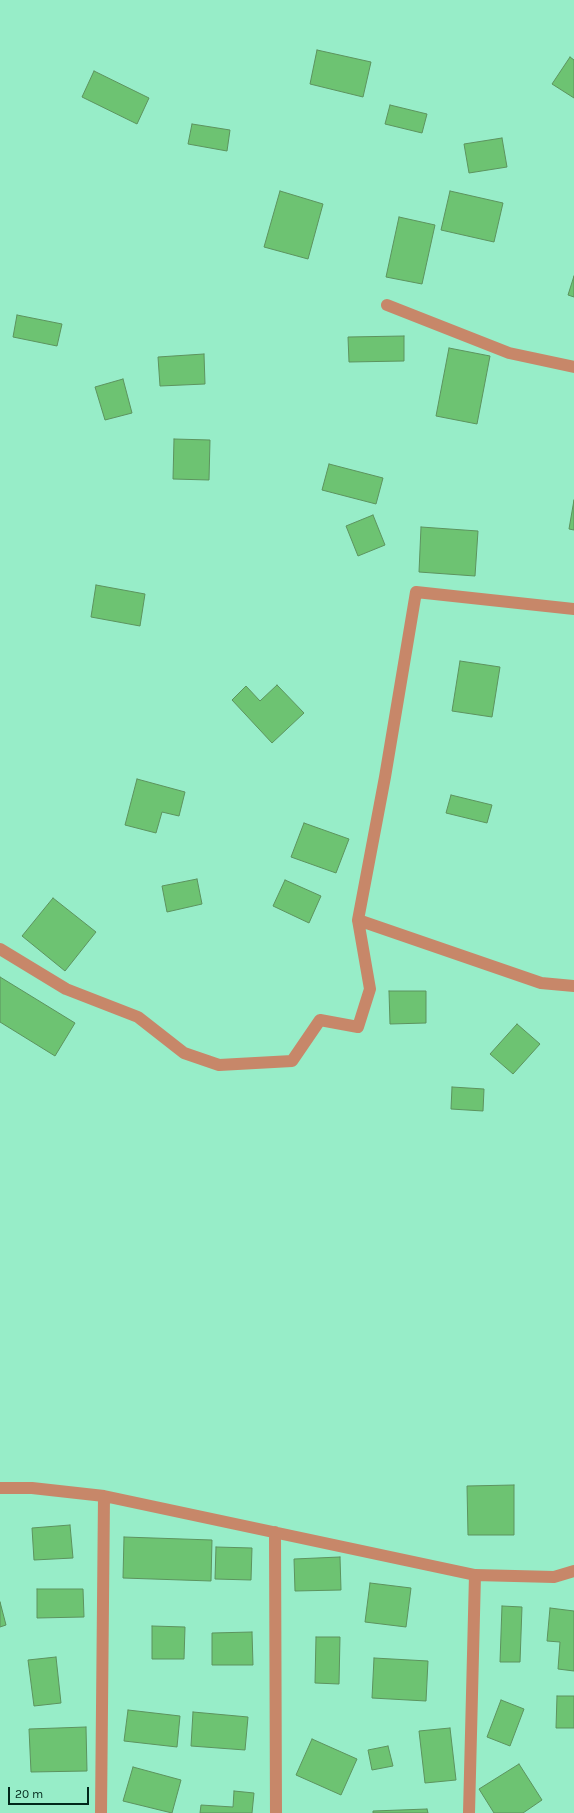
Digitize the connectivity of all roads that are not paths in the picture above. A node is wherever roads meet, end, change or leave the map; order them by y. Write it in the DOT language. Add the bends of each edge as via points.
graph roads {
  1 [pos="387,305"];
  2 [pos="574,367"];
  3 [pos="574,609"];
  4 [pos="358,920"];
  5 [pos="0,949"];
  6 [pos="574,986"];
  7 [pos="0,1488"];
  8 [pos="104,1496"];
  9 [pos="275,1532"];
  10 [pos="574,1571"];
  11 [pos="475,1575"];
  12 [pos="101,1813"];
  13 [pos="276,1813"];
  14 [pos="469,1813"];
  1 -- 2 [label="street" via="510,352"];
  3 -- 4 [label="street" via="416,592"];
  4 -- 5 [label="street" via="370,989 358,1027 320,1020 292,1061 219,1066 184,1053 138,1017 66,989"];
  4 -- 6 [label="street" via="540,983"];
  7 -- 8 [label="street" via="32,1488"];
  8 -- 9 [label="street"];
  8 -- 12 [label="street"];
  9 -- 11 [label="street"];
  9 -- 13 [label="street"];
  10 -- 11 [label="street" via="554,1577"];
  11 -- 14 [label="street"];
}
